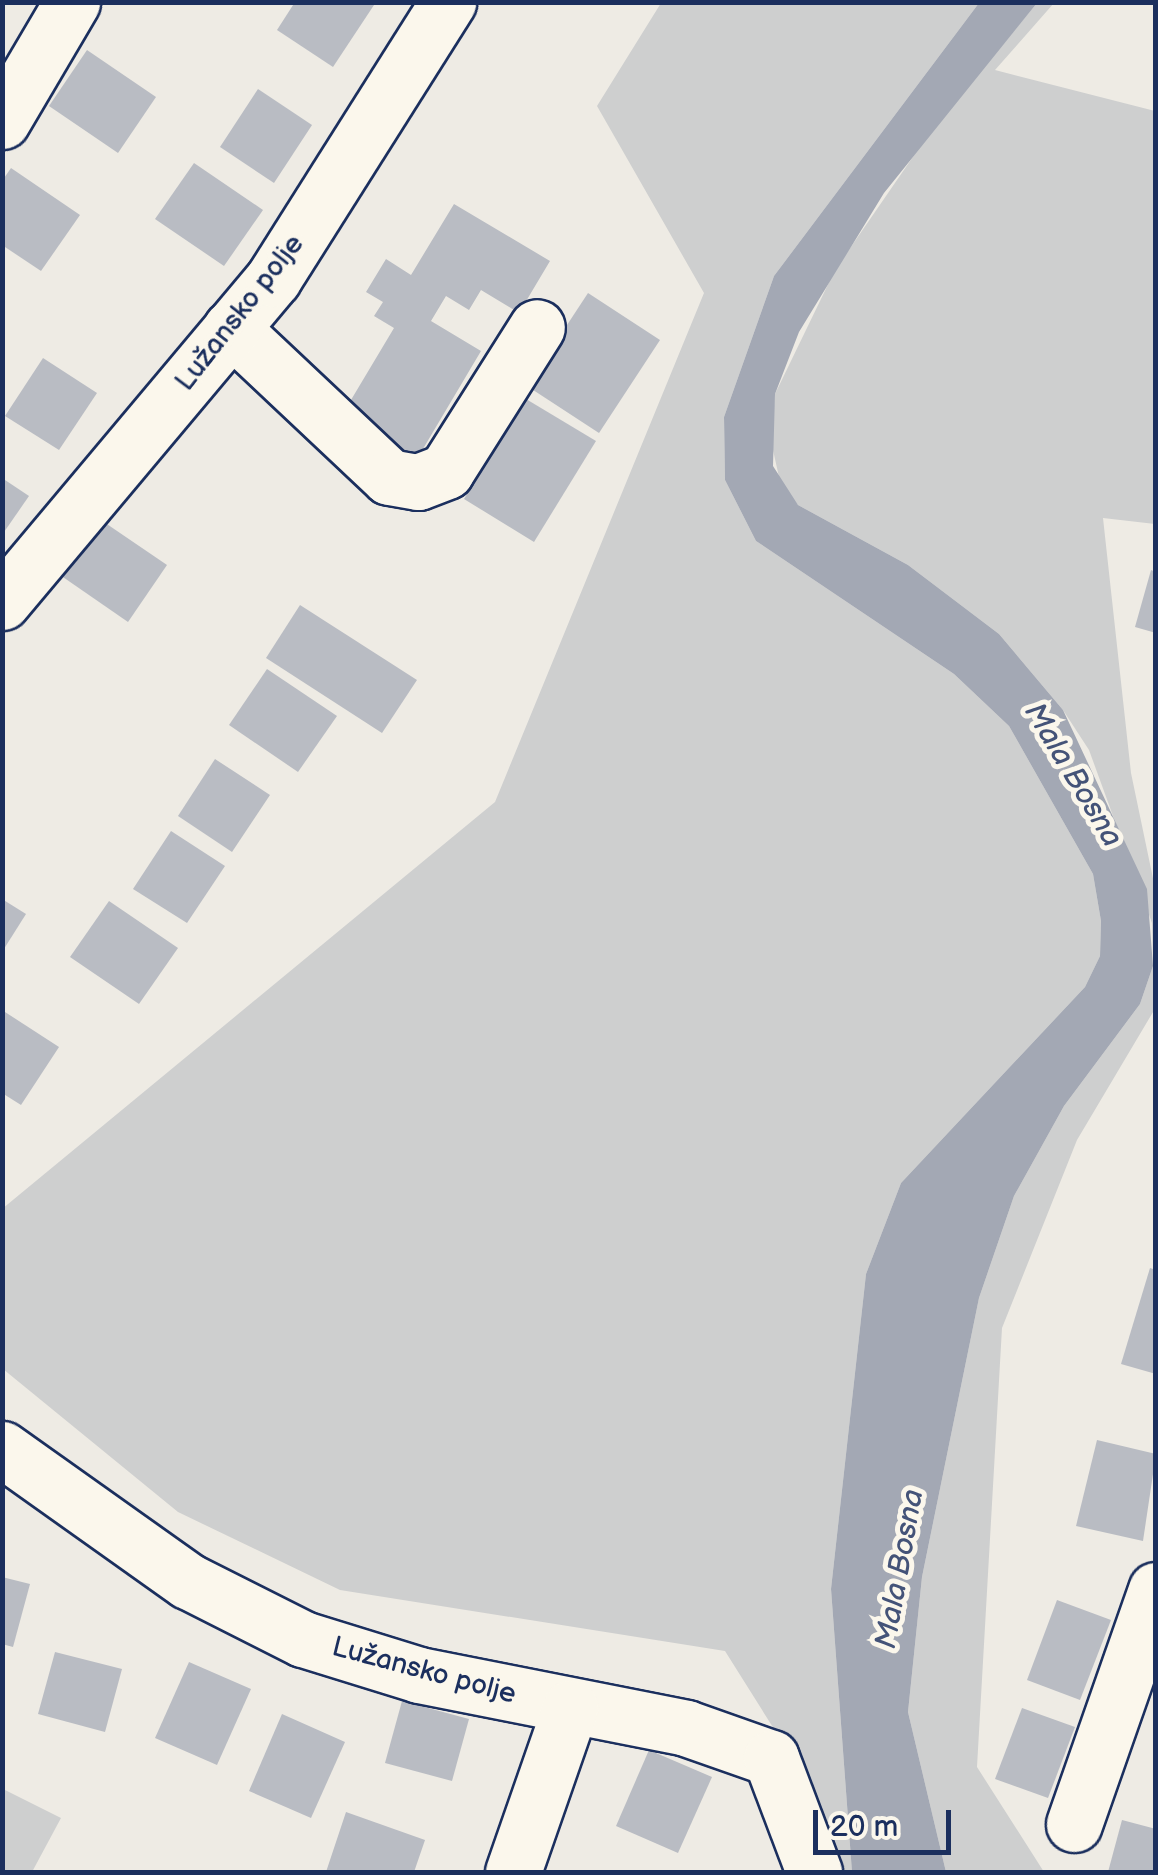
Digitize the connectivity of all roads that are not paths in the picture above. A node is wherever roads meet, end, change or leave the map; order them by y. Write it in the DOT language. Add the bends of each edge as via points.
graph roads {
  1 [pos="72,2"];
  2 [pos="448,2"];
  3 [pos="2,121"];
  4 [pos="537,327"];
  5 [pos="231,328"];
  6 [pos="2,602"];
  7 [pos="2,1449"];
  8 [pos="1156,1590"];
  9 [pos="570,1708"];
  10 [pos="1074,1824"];
  11 [pos="513,1872"];
  12 [pos="814,1872"];
  1 -- 3 [label="street"];
  2 -- 5 [label="street, Lužansko polje" via="419,61"];
  4 -- 5 [label="street" via="446,472 418,482 389,477"];
  5 -- 6 [label="street, Lužansko polje"];
  7 -- 9 [label="street, Lužansko polje" via="188,1581 303,1639"];
  8 -- 10 [label="street"];
  9 -- 11 [label="street"];
  9 -- 12 [label="street, Lužansko polje" via="686,1728 771,1758"];
}
